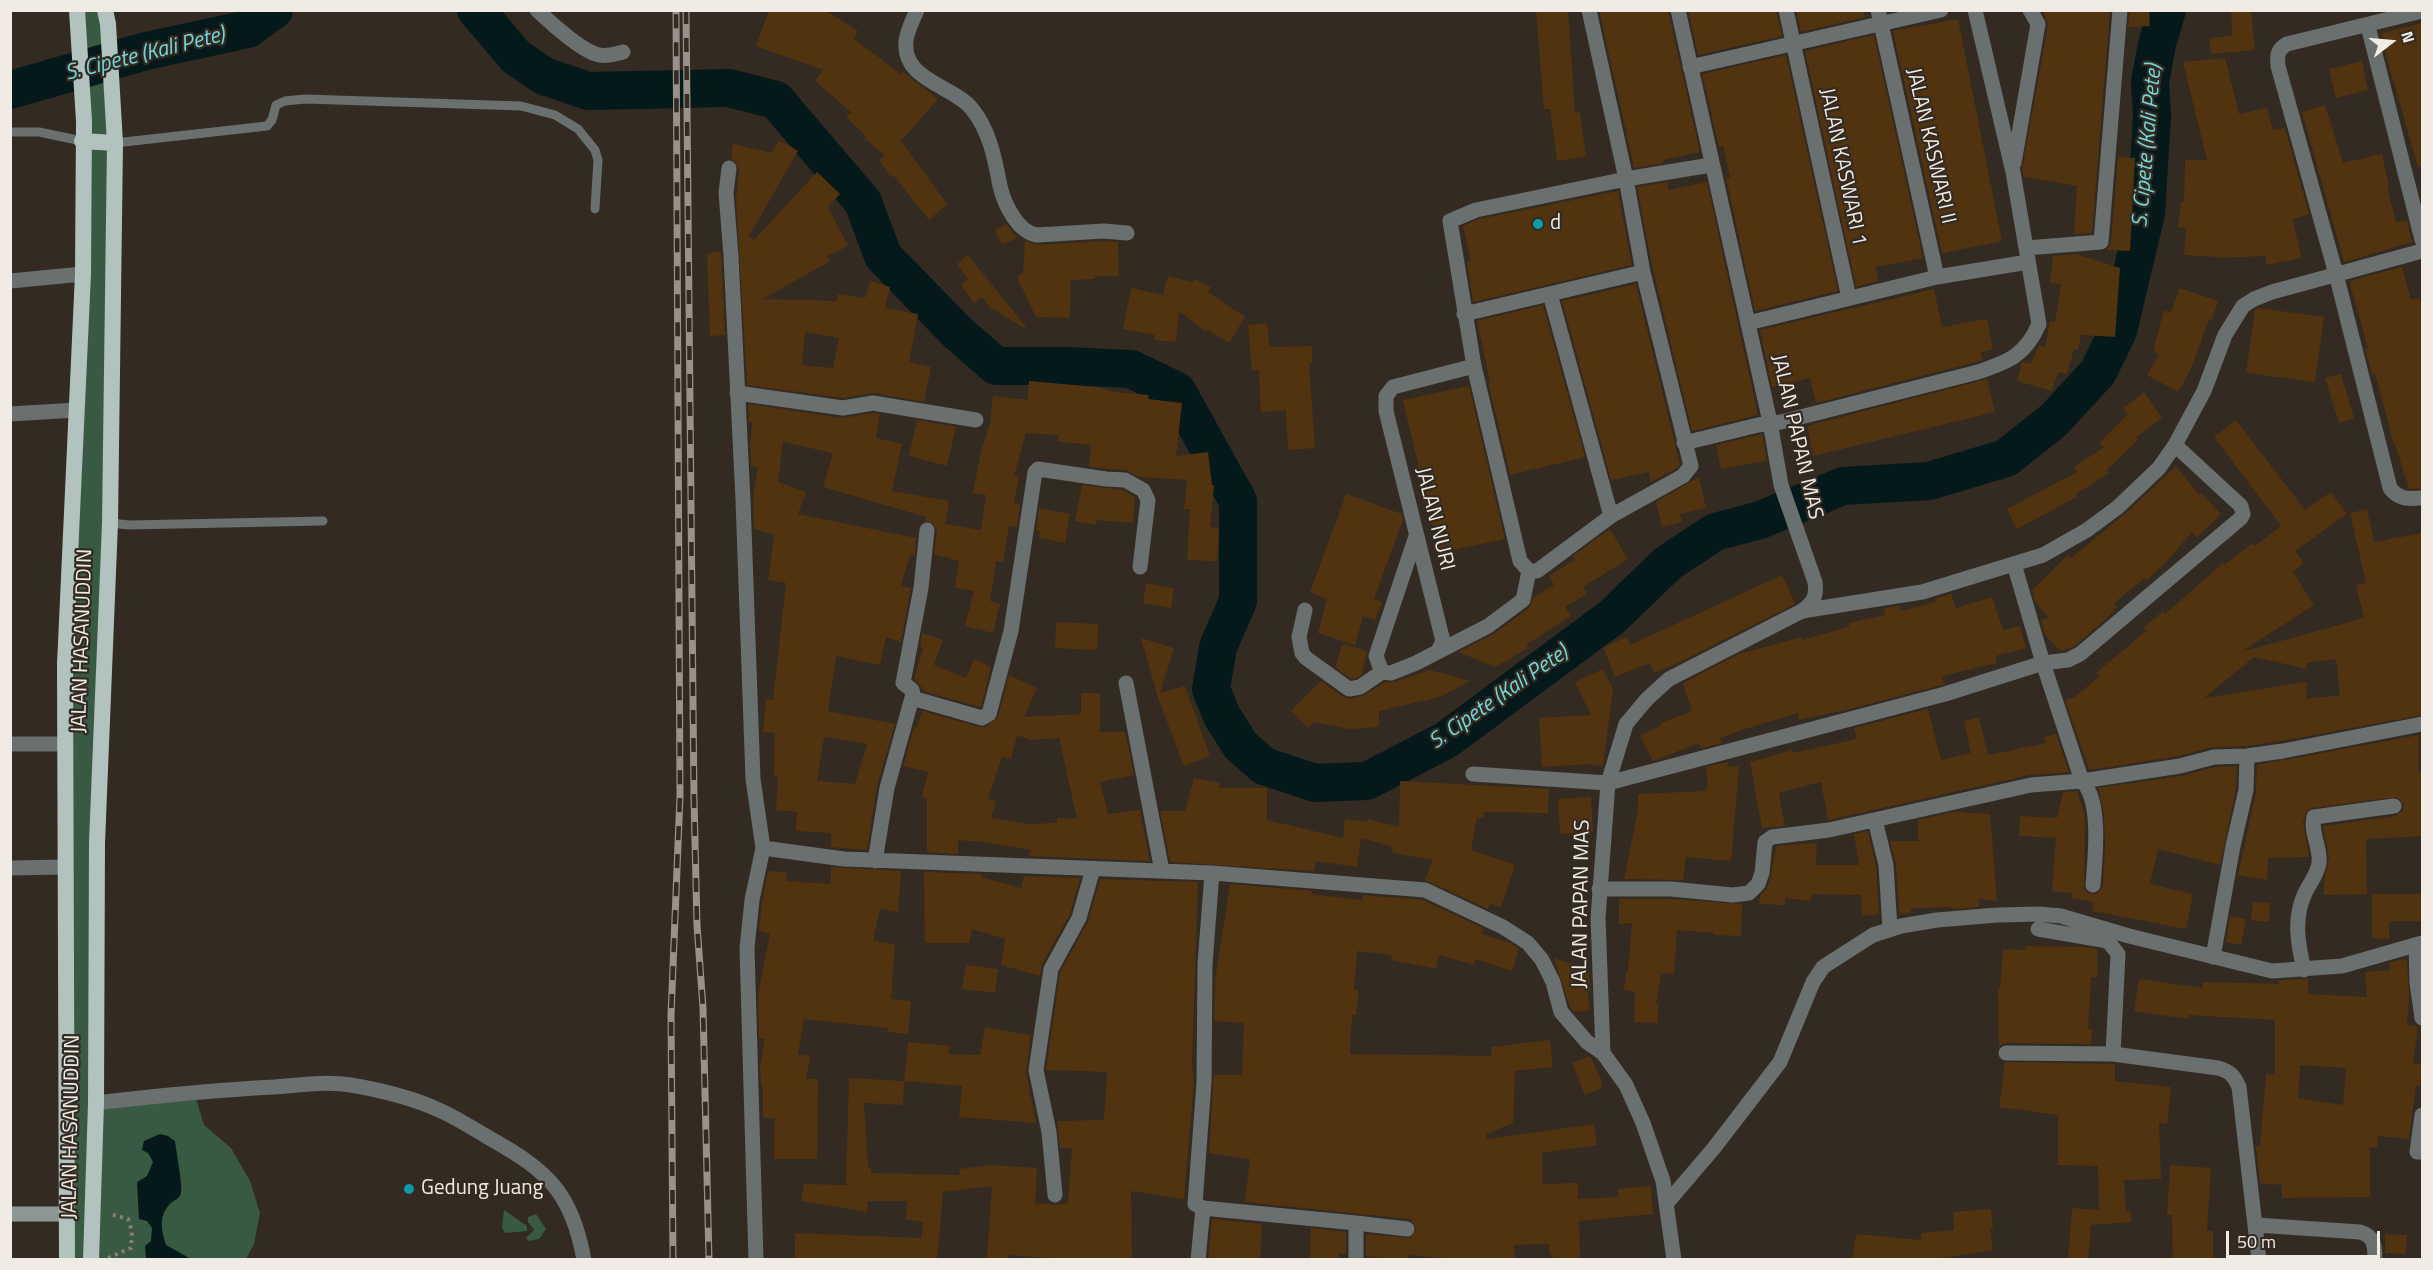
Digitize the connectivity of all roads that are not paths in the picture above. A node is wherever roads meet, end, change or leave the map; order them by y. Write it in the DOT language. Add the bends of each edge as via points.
graph roads {
  1 [pos="77,10"];
  2 [pos="537,10"];
  3 [pos="917,10"];
  4 [pos="1588,10"];
  5 [pos="1678,10"];
  6 [pos="1786,10"];
  7 [pos="1941,10"];
  8 [pos="1975,10"];
  9 [pos="2030,10"];
  10 [pos="2120,10"];
  11 [pos="2422,11"];
  12 [pos="106,17"];
  13 [pos="1880,17"];
  14 [pos="2368,26"];
  15 [pos="1794,45"];
  16 [pos="623,52"];
  17 [pos="1690,67"];
  18 [pos="10,132"];
  19 [pos="82,141"];
  20 [pos="115,143"];
  21 [pos="1711,165"];
  22 [pos="729,168"];
  23 [pos="2013,172"];
  24 [pos="1626,179"];
  25 [pos="595,209"];
  26 [pos="1127,233"];
  27 [pos="2422,240"];
  28 [pos="2422,250"];
  29 [pos="2027,255"];
  30 [pos="1643,272"];
  31 [pos="83,274"];
  32 [pos="2336,274"];
  33 [pos="1937,277"];
  34 [pos="10,282"];
  35 [pos="1550,294"];
  36 [pos="1849,298"];
  37 [pos="1464,314"];
  38 [pos="1748,323"];
  39 [pos="1474,366"];
  40 [pos="737,393"];
  41 [pos="76,410"];
  42 [pos="10,414"];
  43 [pos="976,420"];
  44 [pos="1770,422"];
  45 [pos="1684,443"];
  46 [pos="2175,445"];
  47 [pos="2422,498"];
  48 [pos="1611,516"];
  49 [pos="323,521"];
  50 [pos="110,523"];
  51 [pos="927,530"];
  52 [pos="1416,536"];
  53 [pos="2014,564"];
  54 [pos="1140,567"];
  55 [pos="1529,571"];
  56 [pos="1305,610"];
  57 [pos="1802,611"];
  58 [pos="1438,651"];
  59 [pos="2043,663"];
  60 [pos="1382,672"];
  61 [pos="1126,683"];
  62 [pos="912,698"];
  63 [pos="2422,724"];
  64 [pos="10,744"];
  65 [pos="66,744"];
  66 [pos="2247,756"];
  67 [pos="1473,774"];
  68 [pos="2082,781"];
  69 [pos="1608,783"];
  70 [pos="2394,806"];
  71 [pos="1875,820"];
  72 [pos="762,848"];
  73 [pos="875,861"];
  74 [pos="10,867"];
  75 [pos="65,867"];
  76 [pos="1093,869"];
  77 [pos="1162,872"];
  78 [pos="1212,873"];
  79 [pos="2093,885"];
  80 [pos="1599,889"];
  81 [pos="1890,929"];
  82 [pos="2038,929"];
  83 [pos="2419,944"];
  84 [pos="2213,957"];
  85 [pos="2304,970"];
  86 [pos="2422,1017"];
  87 [pos="1603,1053"];
  88 [pos="2006,1053"];
  89 [pos="2113,1054"];
  90 [pos="96,1103"];
  91 [pos="2422,1115"];
  92 [pos="2422,1152"];
  93 [pos="1054,1195"];
  94 [pos="1667,1203"];
  95 [pos="1203,1208"];
  96 [pos="10,1214"];
  97 [pos="67,1214"];
  98 [pos="1356,1223"];
  99 [pos="2256,1225"];
  100 [pos="1407,1229"];
  101 [pos="67,1260"];
  102 [pos="91,1260"];
  103 [pos="584,1260"];
  104 [pos="756,1260"];
  105 [pos="1198,1260"];
  106 [pos="1356,1260"];
  107 [pos="1674,1260"];
  108 [pos="2259,1260"];
  109 [pos="2375,1260"];
  1 -- 19 [label="highway, JALAN HASANUDDIN"];
  2 -- 16 [label="street" via="591,52 601,56"];
  3 -- 26 [label="street" via="906,41 911,62 925,79 959,96 973,110 991,146 1006,203 1022,227 1037,235"];
  4 -- 24 [label="street"];
  5 -- 17 [label="street, JALAN PAPAN MAS"];
  6 -- 15 [label="street, JALAN KASWARI 1"];
  7 -- 13 [label="street"];
  8 -- 23 [label="street"];
  9 -- 23 [label="street" via="2038,24"];
  10 -- 29 [label="street" via="2101,242"];
  11 -- 14 [label="street"];
  12 -- 20 [label="highway, JALAN HASANUDDIN"];
  13 -- 15 [label="street"];
  13 -- 33 [label="street, JALAN KASWARI II"];
  14 -- 27 [label="street"];
  14 -- 32 [label="street" via="2287,44 2277,55"];
  15 -- 17 [label="street"];
  15 -- 36 [label="street, JALAN KASWARI 1"];
  17 -- 21 [label="street, JALAN PAPAN MAS"];
  18 -- 19 [label="lane" via="39,132"];
  19 -- 20 [label="highway"];
  19 -- 31 [label="highway, JALAN HASANUDDIN"];
  20 -- 25 [label="lane" via="267,126 276,105 304,99 521,106 555,115 578,129 595,150"];
  20 -- 50 [label="highway, JALAN HASANUDDIN"];
  21 -- 24 [label="street"];
  21 -- 38 [label="street, JALAN PAPAN MAS"];
  22 -- 40 [label="street" via="726,193"];
  23 -- 29 [label="street"];
  24 -- 30 [label="street"];
  24 -- 37 [label="street" via="1453,218 1449,223"];
  28 -- 32 [label="street"];
  29 -- 33 [label="street"];
  29 -- 44 [label="street" via="2039,324 2033,339 2019,354 1978,372"];
  30 -- 35 [label="street"];
  30 -- 45 [label="street"];
  31 -- 34 [label="street"];
  31 -- 41 [label="highway, JALAN HASANUDDIN"];
  32 -- 46 [label="street" via="2263,295 2243,306 2225,335 2204,391"];
  32 -- 47 [label="street" via="2390,488 2396,496"];
  33 -- 36 [label="street"];
  35 -- 37 [label="street"];
  35 -- 48 [label="street"];
  36 -- 38 [label="street"];
  37 -- 39 [label="street"];
  38 -- 44 [label="street, JALAN PAPAN MAS"];
  39 -- 52 [label="street, JALAN NURI" via="1393,387 1386,396 1386,411"];
  39 -- 55 [label="street" via="1520,561"];
  40 -- 43 [label="street" via="843,408 873,403"];
  40 -- 72 [label="street" via="753,779"];
  41 -- 42 [label="street"];
  41 -- 65 [label="highway, JALAN HASANUDDIN" via="65,664"];
  44 -- 45 [label="street"];
  44 -- 57 [label="street, JALAN PAPAN MAS" via="1781,485 1815,582 1812,604"];
  45 -- 48 [label="street" via="1691,462 1689,472"];
  46 -- 53 [label="street" via="2159,468 2087,530 2043,555"];
  46 -- 59 [label="street" via="2241,506 2241,518 2080,654"];
  48 -- 55 [label="street" via="1537,571"];
  49 -- 50 [label="lane"];
  50 -- 90 [label="highway, JALAN HASANUDDIN" via="97,843"];
  51 -- 62 [label="street" via="921,588 903,681 914,692"];
  52 -- 58 [label="street, JALAN NURI" via="1442,633"];
  52 -- 60 [label="street" via="1376,656"];
  53 -- 57 [label="street" via="1922,591"];
  53 -- 59 [label="street"];
  54 -- 62 [label="street" via="1148,500 1143,490 1125,480 1038,470 1011,631 989,714 982,718"];
  55 -- 58 [label="street" via="1523,600 1488,626"];
  56 -- 60 [label="street" via="1299,642 1306,658 1349,689 1360,687"];
  57 -- 69 [label="street, JALAN PAPAN MAS" via="1669,679 1626,724"];
  58 -- 60 [label="street" via="1391,674"];
  59 -- 68 [label="street"];
  59 -- 69 [label="street" via="1945,694"];
  61 -- 77 [label="street"];
  62 -- 73 [label="street" via="887,788"];
  63 -- 66 [label="street"];
  64 -- 65 [label="street"];
  65 -- 75 [label="highway, JALAN HASANUDDIN"];
  66 -- 68 [label="street" via="2214,757"];
  66 -- 84 [label="street" via="2246,790"];
  67 -- 69 [label="street"];
  68 -- 71 [label="street" via="2019,787"];
  68 -- 79 [label="street" via="2093,807"];
  69 -- 80 [label="street, JALAN PAPAN MAS"];
  70 -- 85 [label="street" via="2314,817 2319,861 2298,922 2297,940"];
  71 -- 80 [label="street" via="1768,838 1762,873 1749,893"];
  71 -- 81 [label="street" via="1885,857"];
  72 -- 73 [label="street"];
  72 -- 104 [label="street" via="747,948"];
  73 -- 76 [label="street"];
  74 -- 75 [label="street"];
  75 -- 97 [label="highway, JALAN HASANUDDIN"];
  76 -- 77 [label="street"];
  76 -- 93 [label="street" via="1079,918 1051,969 1036,1070 1049,1132"];
  77 -- 78 [label="street"];
  78 -- 87 [label="street" via="1425,890 1528,943 1554,982 1562,1012 1587,1042"];
  78 -- 95 [label="street" via="1194,1200"];
  80 -- 87 [label="street, JALAN PAPAN MAS"];
  81 -- 84 [label="street" via="1937,920 2050,915"];
  81 -- 94 [label="street" via="1873,935 1823,967 1780,1062"];
  82 -- 89 [label="street" via="2108,941 2118,954"];
  83 -- 85 [label="street" via="2342,966"];
  83 -- 86 [label="street" via="2417,983"];
  84 -- 85 [label="street" via="2272,971"];
  87 -- 94 [label="street" via="1626,1085 1643,1123"];
  88 -- 89 [label="street"];
  89 -- 99 [label="street" via="2218,1068 2235,1076"];
  90 -- 102 [label="highway, JALAN HASANUDDIN"];
  90 -- 103 [label="street" via="324,1084 350,1085 418,1103 439,1110 516,1153 547,1177 562,1195 580,1237"];
  91 -- 92 [label="street" via="2416,1152"];
  94 -- 107 [label="street"];
  95 -- 98 [label="street"];
  95 -- 105 [label="street"];
  96 -- 97 [label="main road"];
  97 -- 101 [label="highway, JALAN HASANUDDIN"];
  98 -- 100 [label="street"];
  98 -- 106 [label="street"];
  99 -- 108 [label="street"];
  99 -- 109 [label="street" via="2360,1232 2373,1241"];
}
